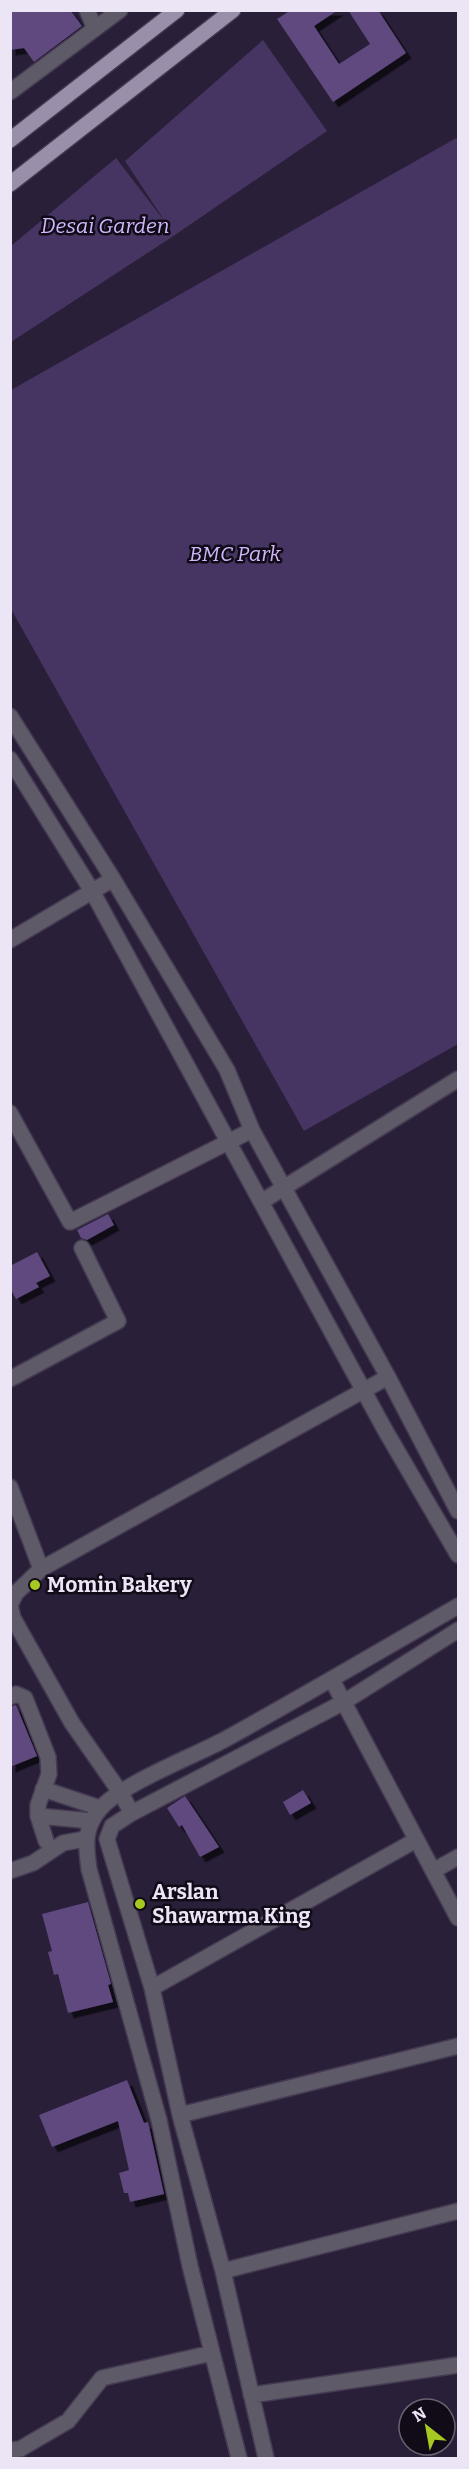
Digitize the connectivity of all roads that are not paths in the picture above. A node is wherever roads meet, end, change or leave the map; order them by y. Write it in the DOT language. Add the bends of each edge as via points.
graph roads {
  1 [pos="87,10"];
  2 [pos="120,10"];
  3 [pos="177,10"];
  4 [pos="233,10"];
  5 [pos="95,29"];
  6 [pos="10,93"];
  7 [pos="10,140"];
  8 [pos="10,184"];
  9 [pos="10,716"];
  10 [pos="10,759"];
  11 [pos="113,879"];
  12 [pos="92,891"];
  13 [pos="10,940"];
  14 [pos="459,1079"];
  15 [pos="10,1113"];
  16 [pos="252,1130"];
  17 [pos="229,1141"];
  18 [pos="285,1188"];
  19 [pos="261,1202"];
  20 [pos="82,1248"];
  21 [pos="388,1377"];
  22 [pos="10,1379"];
  23 [pos="364,1389"];
  24 [pos="409,1417"];
  25 [pos="385,1430"];
  26 [pos="10,1487"];
  27 [pos="459,1512"];
  28 [pos="440,1523"];
  29 [pos="459,1555"];
  30 [pos="41,1569"];
  31 [pos="459,1606"];
  32 [pos="11,1609"];
  33 [pos="459,1630"];
  34 [pos="332,1680"];
  35 [pos="10,1697"];
  36 [pos="344,1702"];
  37 [pos="43,1789"];
  38 [pos="120,1792"];
  39 [pos="132,1813"];
  40 [pos="96,1814"];
  41 [pos="38,1816"];
  42 [pos="85,1839"];
  43 [pos="416,1840"];
  44 [pos="46,1841"];
  45 [pos="459,1857"];
  46 [pos="10,1871"];
  47 [pos="433,1871"];
  48 [pos="459,1918"];
  49 [pos="152,1988"];
  50 [pos="459,2046"];
  51 [pos="180,2115"];
  52 [pos="199,2185"];
  53 [pos="174,2190"];
  54 [pos="459,2211"];
  55 [pos="223,2271"];
  56 [pos="212,2353"];
  57 [pos="459,2365"];
  58 [pos="251,2394"];
  59 [pos="10,2450"];
  60 [pos="239,2458"];
  61 [pos="266,2458"];
  1 -- 5 [label="street"];
  2 -- 5 [label="street"];
  3 -- 7 [label="main road"];
  4 -- 8 [label="main road"];
  5 -- 6 [label="street"];
  9 -- 11 [label="street"];
  10 -- 12 [label="street"];
  11 -- 12 [label="street"];
  11 -- 16 [label="street" via="226,1070"];
  12 -- 13 [label="street"];
  12 -- 17 [label="street"];
  14 -- 18 [label="street"];
  15 -- 17 [label="street" via="70,1222"];
  16 -- 17 [label="street"];
  16 -- 18 [label="street"];
  17 -- 19 [label="street"];
  18 -- 19 [label="street"];
  18 -- 21 [label="street"];
  19 -- 23 [label="street"];
  20 -- 22 [label="street" via="118,1321"];
  21 -- 23 [label="street"];
  21 -- 24 [label="street"];
  23 -- 25 [label="street"];
  23 -- 30 [label="street"];
  24 -- 25 [label="street"];
  24 -- 27 [label="street"];
  25 -- 28 [label="street"];
  26 -- 30 [label="street"];
  27 -- 28 [label="street"];
  28 -- 29 [label="street"];
  30 -- 32 [label="street" via="16,1593"];
  31 -- 34 [label="street"];
  32 -- 38 [label="street" via="72,1723"];
  33 -- 36 [label="street"];
  34 -- 36 [label="street"];
  34 -- 38 [label="street"];
  35 -- 37 [label="street" via="16,1694 25,1698 48,1757 49,1774"];
  36 -- 39 [label="street"];
  36 -- 43 [label="street"];
  37 -- 40 [label="street"];
  37 -- 41 [label="street"];
  38 -- 39 [label="street"];
  38 -- 40 [label="street"];
  39 -- 49 [label="street" via="112,1826 107,1839"];
  40 -- 41 [label="street"];
  40 -- 42 [label="street"];
  41 -- 44 [label="street"];
  42 -- 46 [label="street" via="63,1843 33,1863"];
  42 -- 53 [label="street" via="89,1869 159,2120"];
  43 -- 47 [label="street"];
  43 -- 49 [label="street"];
  45 -- 47 [label="street"];
  47 -- 48 [label="street"];
  49 -- 51 [label="street"];
  50 -- 51 [label="street"];
  51 -- 52 [label="street"];
  52 -- 53 [label="street"];
  52 -- 55 [label="street"];
  53 -- 56 [label="street"];
  54 -- 55 [label="street"];
  55 -- 58 [label="street"];
  56 -- 59 [label="street" via="102,2378 68,2421 20,2449"];
  56 -- 60 [label="street"];
  57 -- 58 [label="street"];
  58 -- 61 [label="street"];
}
